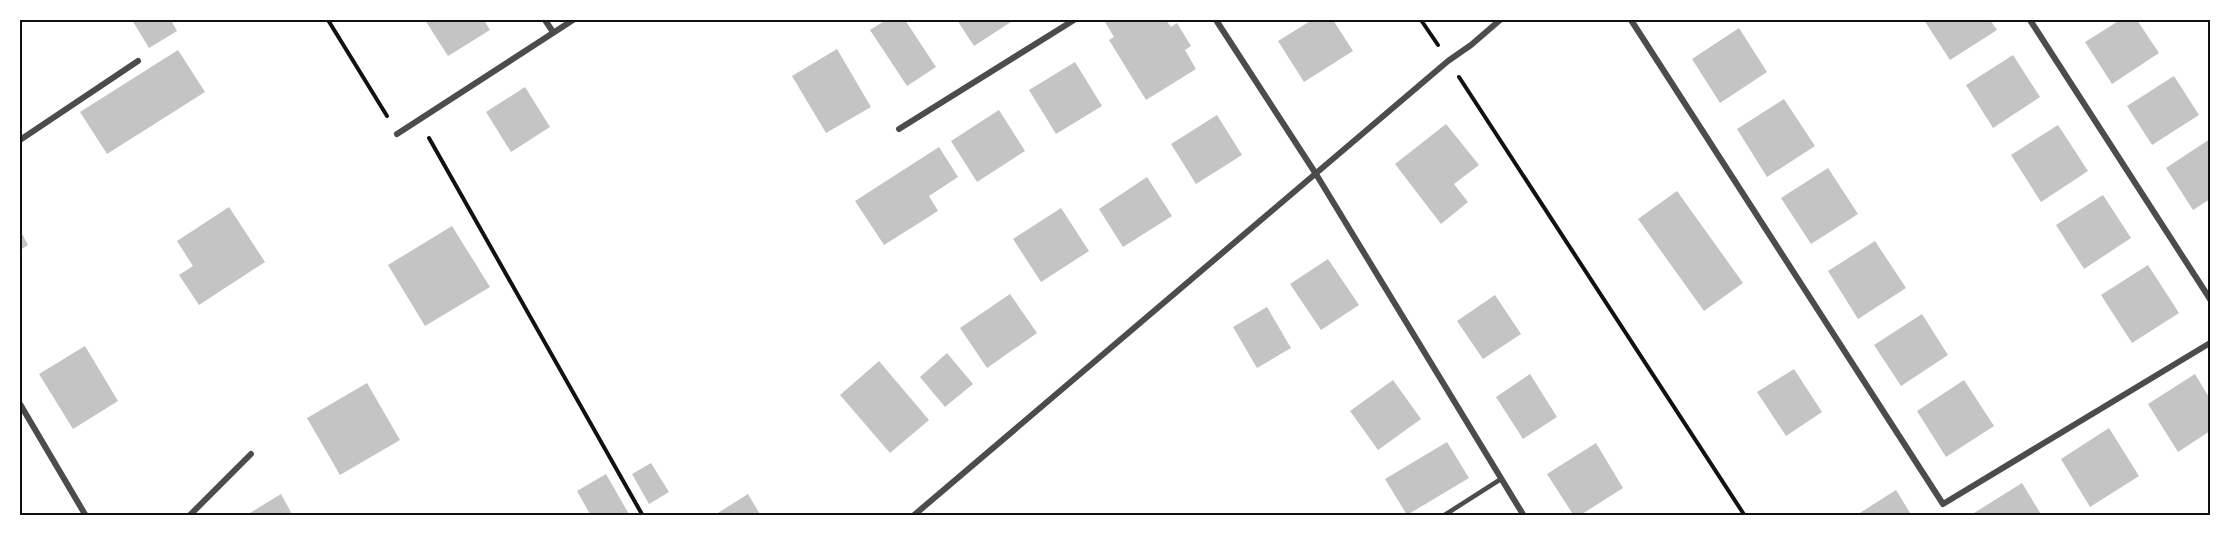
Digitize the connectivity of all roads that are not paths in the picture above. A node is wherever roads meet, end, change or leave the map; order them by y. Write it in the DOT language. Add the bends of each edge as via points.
graph roads {
  1 [pos="545,20"];
  2 [pos="573,20"];
  3 [pos="1074,20"];
  4 [pos="1216,20"];
  5 [pos="1500,20"];
  6 [pos="1631,20"];
  7 [pos="2030,20"];
  8 [pos="553,32"];
  9 [pos="138,61"];
  10 [pos="899,129"];
  11 [pos="397,134"];
  12 [pos="20,140"];
  13 [pos="1316,174"];
  14 [pos="2211,299"];
  15 [pos="2211,343"];
  16 [pos="20,404"];
  17 [pos="251,454"];
  18 [pos="1501,478"];
  19 [pos="86,516"];
  20 [pos="189,516"];
  21 [pos="913,516"];
  22 [pos="1443,516"];
  23 [pos="1524,516"];
  1 -- 8 [label="street"];
  2 -- 8 [label="street"];
  3 -- 10 [label="street"];
  4 -- 13 [label="street"];
  5 -- 13 [label="street"];
  6 -- 15 [label="street" via="1943,504"];
  7 -- 14 [label="street"];
  8 -- 11 [label="street"];
  9 -- 12 [label="street"];
  13 -- 18 [label="street"];
  13 -- 21 [label="street"];
  16 -- 19 [label="street"];
  17 -- 20 [label="street"];
  18 -- 22 [label="lane"];
  18 -- 23 [label="street"];
}
